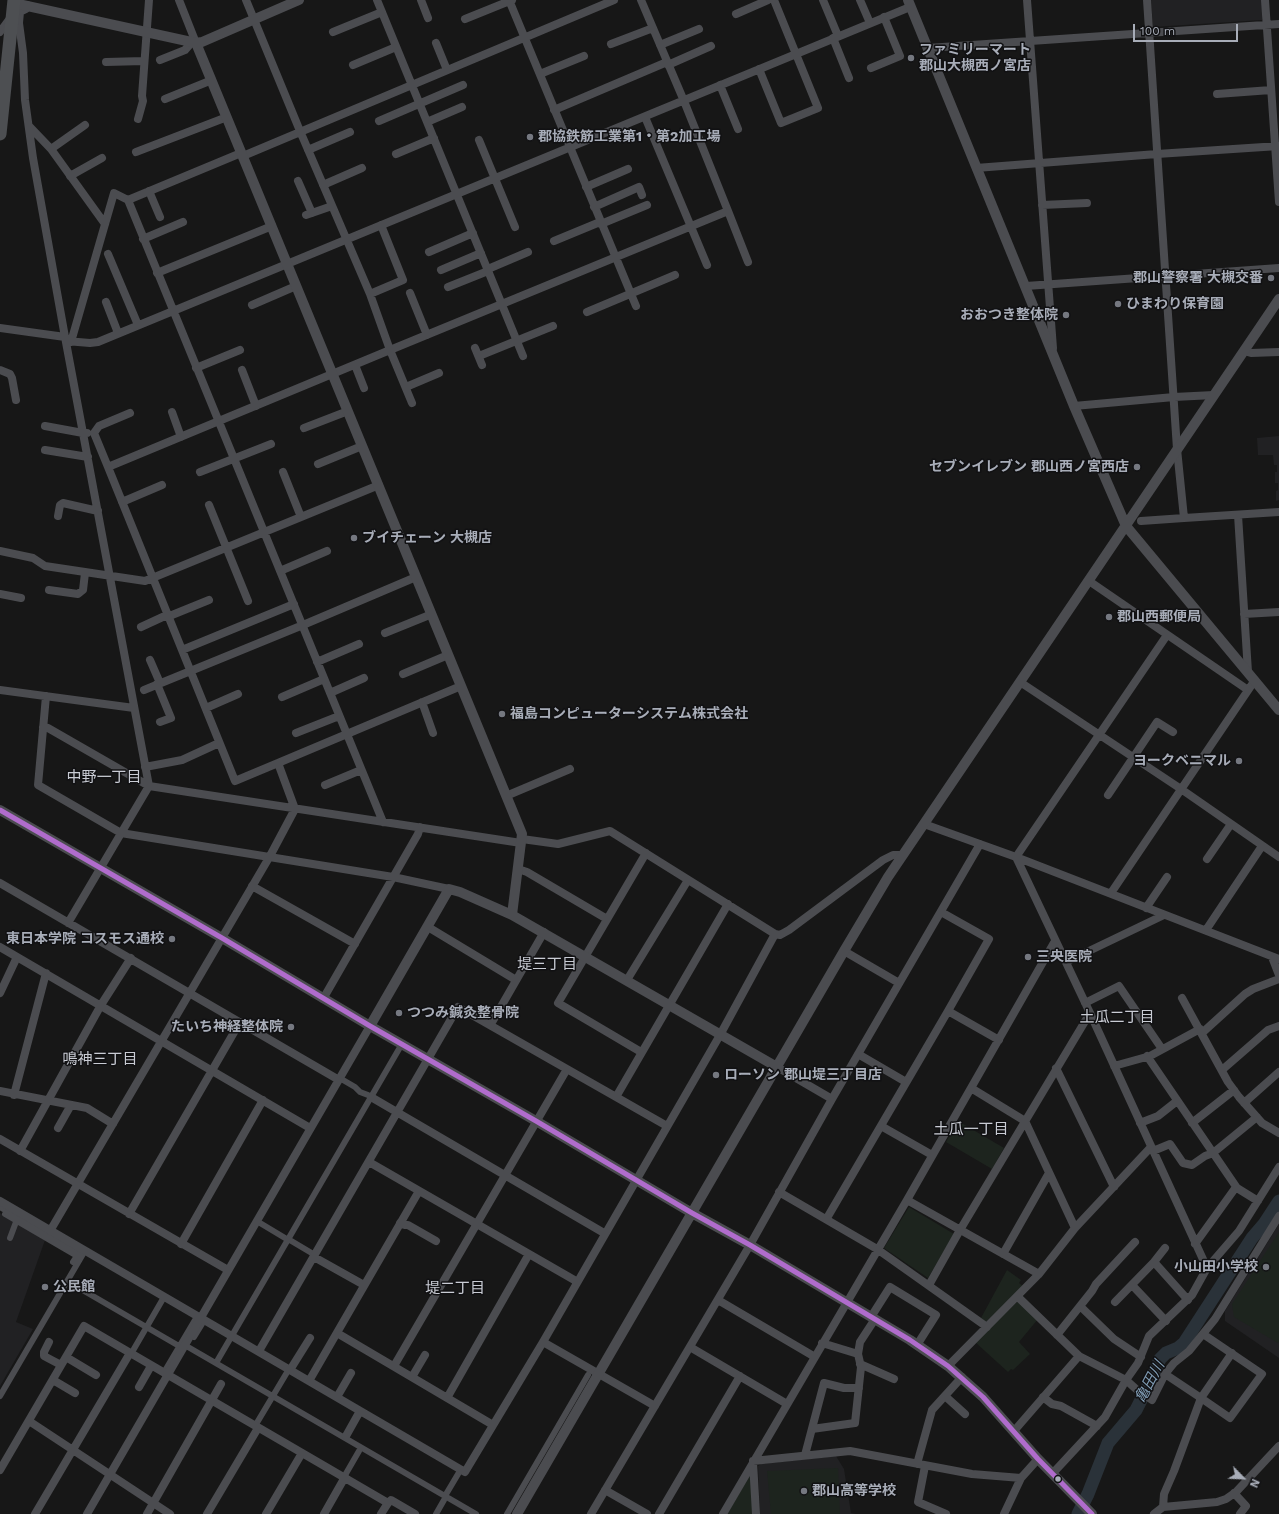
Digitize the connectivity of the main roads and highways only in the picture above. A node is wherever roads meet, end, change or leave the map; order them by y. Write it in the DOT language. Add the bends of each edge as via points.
graph roads {
  1 [pos="19,4"];
  2 [pos="1,106"];
  3 [pos="0,134"];
  1 -- 2 [label="main road"];
  2 -- 3 [label="main road"];
}
